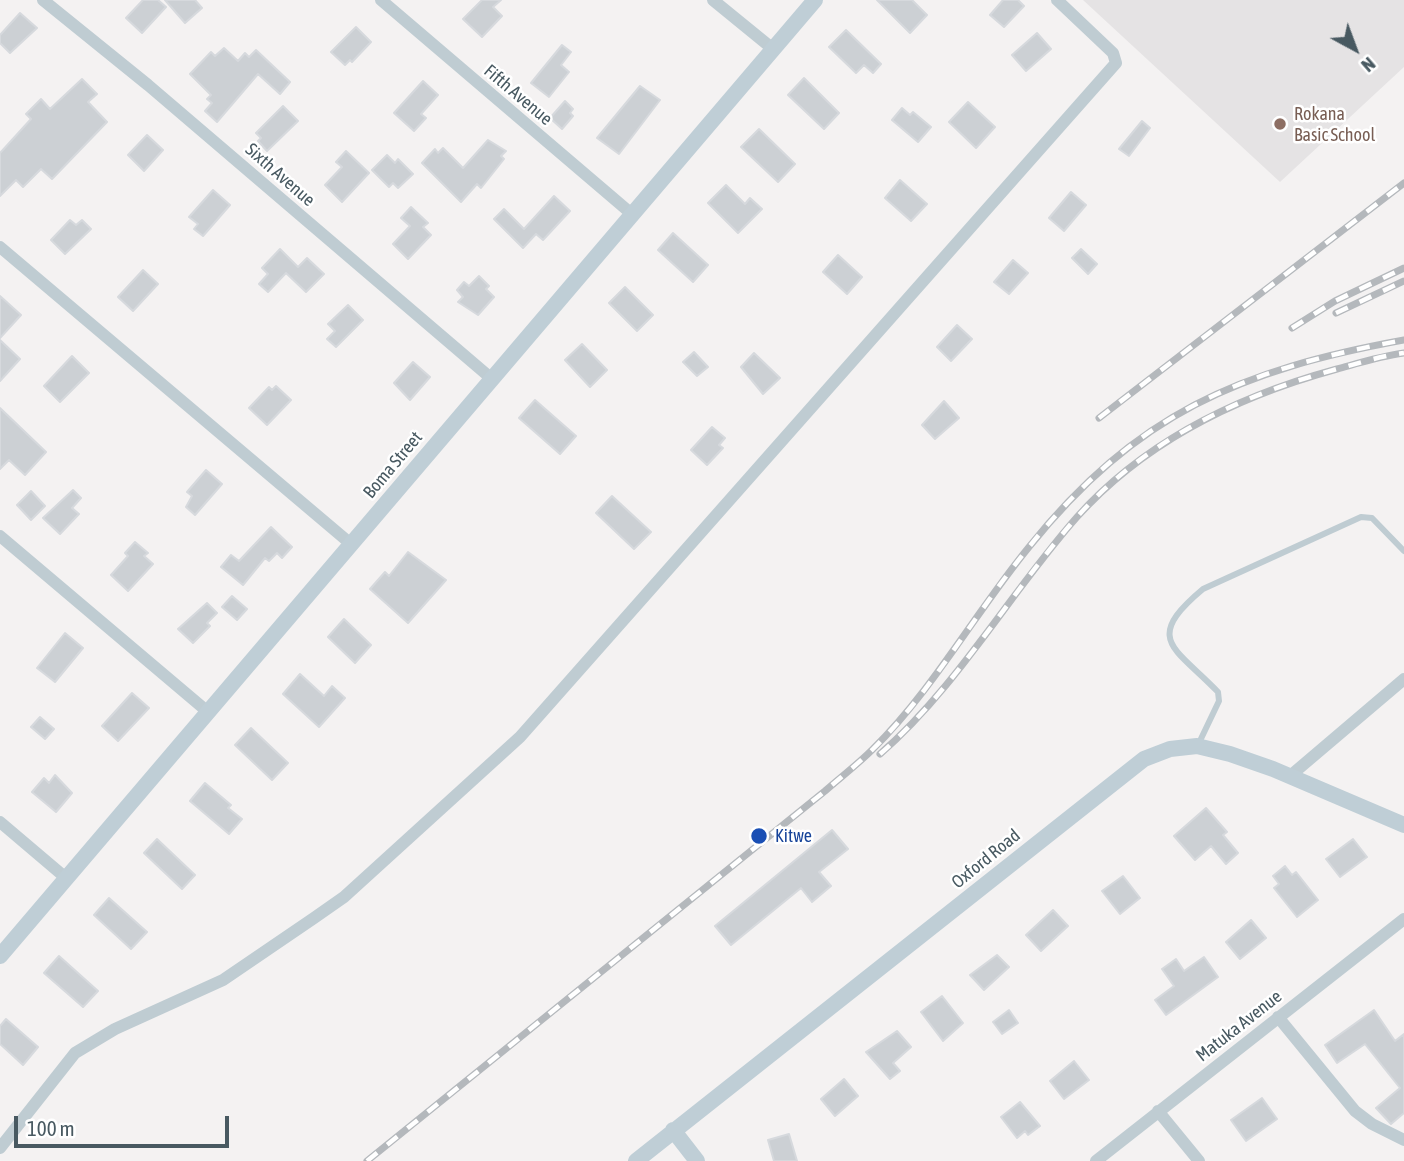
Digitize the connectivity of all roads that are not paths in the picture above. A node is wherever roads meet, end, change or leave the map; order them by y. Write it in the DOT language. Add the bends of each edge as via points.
graph roads {
  1 [pos="43,0"];
  2 [pos="381,0"];
  3 [pos="713,0"];
  4 [pos="815,0"];
  5 [pos="1057,0"];
  6 [pos="773,49"];
  7 [pos="633,215"];
  8 [pos="0,247"];
  9 [pos="492,379"];
  10 [pos="0,536"];
  11 [pos="351,544"];
  12 [pos="1404,551"];
  13 [pos="1404,679"];
  14 [pos="208,712"];
  15 [pos="1197,746"];
  16 [pos="1290,776"];
  17 [pos="0,822"];
  18 [pos="1404,825"];
  19 [pos="66,878"];
  20 [pos="1404,919"];
  21 [pos="0,956"];
  22 [pos="1278,1017"];
  23 [pos="1158,1111"];
  24 [pos="673,1130"];
  25 [pos="1403,1139"];
  26 [pos="0,1148"];
  27 [pos="636,1161"];
  28 [pos="697,1161"];
  29 [pos="1096,1161"];
  30 [pos="1199,1161"];
  1 -- 9 [label="street, Sixth Avenue"];
  2 -- 7 [label="street, Fifth Avenue"];
  3 -- 6 [label="street"];
  4 -- 6 [label="street, Boma Street"];
  5 -- 26 [label="street" via="1113,53 1116,63 541,715 344,897 223,980 115,1029 75,1053"];
  6 -- 7 [label="street, Boma Street"];
  7 -- 9 [label="street, Boma Street"];
  8 -- 11 [label="street"];
  9 -- 11 [label="street, Boma Street"];
  10 -- 14 [label="street"];
  11 -- 14 [label="street, Boma Street"];
  12 -- 15 [label="lane" via="1372,518 1361,517 1203,589 1182,607 1171,620 1168,634 1173,647 1218,692 1219,701"];
  13 -- 16 [label="street"];
  14 -- 19 [label="street, Boma Street"];
  15 -- 16 [label="street, Oxford Road"];
  15 -- 24 [label="street, Oxford Road" via="1170,749 1144,759 1116,778 893,960"];
  16 -- 18 [label="street, Oxford Road"];
  17 -- 19 [label="street"];
  19 -- 21 [label="street, Boma Street"];
  20 -- 22 [label="street, Matuka Avenue"];
  22 -- 23 [label="street, Matuka Avenue"];
  22 -- 25 [label="street" via="1355,1111"];
  23 -- 29 [label="street, Matuka Avenue"];
  23 -- 30 [label="street"];
  24 -- 27 [label="street, Oxford Road"];
  24 -- 28 [label="street"];
}
